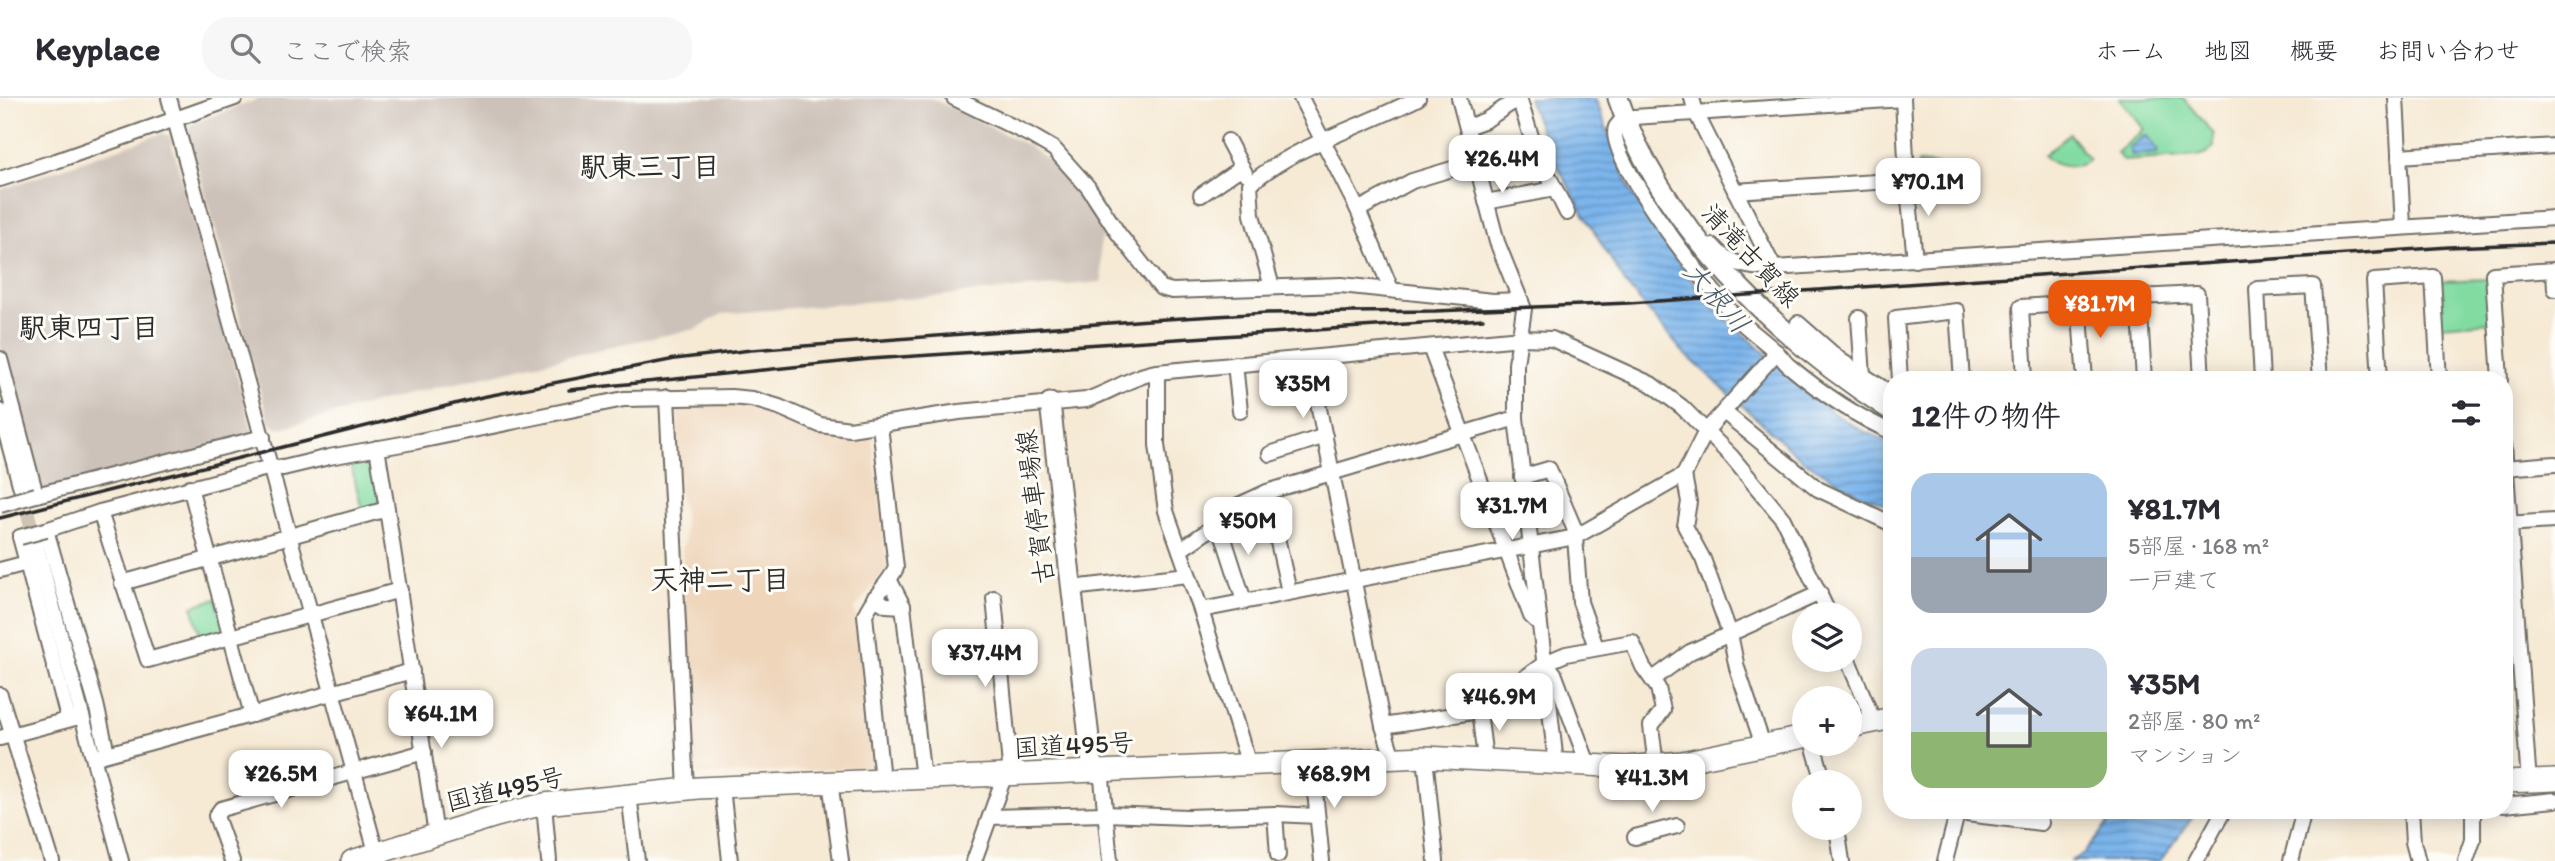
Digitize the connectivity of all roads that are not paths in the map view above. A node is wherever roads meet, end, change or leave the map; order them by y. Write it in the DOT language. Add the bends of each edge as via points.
graph roads {
  1 [pos="169,98"];
  2 [pos="235,98"];
  3 [pos="954,98"];
  4 [pos="1301,98"];
  5 [pos="1418,98"];
  6 [pos="1459,98"];
  7 [pos="1519,98"];
  8 [pos="1618,98"];
  9 [pos="1692,98"];
  10 [pos="2396,98"];
  11 [pos="1903,99"];
  12 [pos="1805,102"];
  13 [pos="1696,113"];
  14 [pos="1629,118"];
  15 [pos="174,120"];
  16 [pos="1467,127"];
  17 [pos="1228,141"];
  18 [pos="1325,141"];
  19 [pos="2555,146"];
  20 [pos="2399,156"];
  21 [pos="1475,162"];
  22 [pos="1242,167"];
  23 [pos="0,178"];
  24 [pos="1907,180"];
  25 [pos="1250,184"];
  26 [pos="1554,189"];
  27 [pos="1735,191"];
  28 [pos="1201,195"];
  29 [pos="1486,202"];
  30 [pos="1358,210"];
  31 [pos="1567,213"];
  32 [pos="2555,218"];
  33 [pos="2403,226"];
  34 [pos="1915,260"];
  35 [pos="1774,268"];
  36 [pos="1272,287"];
  37 [pos="1391,289"];
  38 [pos="2555,289"];
  39 [pos="1521,300"];
  40 [pos="1859,318"];
  41 [pos="1798,323"];
  42 [pos="1521,338"];
  43 [pos="1430,347"];
  44 [pos="1774,355"];
  45 [pos="0,359"];
  46 [pos="1308,359"];
  47 [pos="1235,365"];
  48 [pos="1899,371"];
  49 [pos="1961,371"];
  50 [pos="2025,371"];
  51 [pos="2084,371"];
  52 [pos="2143,371"];
  53 [pos="2201,371"];
  54 [pos="2262,371"];
  55 [pos="2319,371"];
  56 [pos="2379,371"];
  57 [pos="2438,371"];
  58 [pos="2499,371"];
  59 [pos="1157,372"];
  60 [pos="1863,376"];
  61 [pos="1883,388"];
  62 [pos="667,397"];
  63 [pos="1050,403"];
  64 [pos="1883,405"];
  65 [pos="0,411"];
  66 [pos="1240,411"];
  67 [pos="1724,412"];
  68 [pos="1516,418"];
  69 [pos="880,425"];
  70 [pos="1883,427"];
  71 [pos="1706,431"];
  72 [pos="1462,433"];
  73 [pos="1325,436"];
  74 [pos="263,437"];
  75 [pos="377,447"];
  76 [pos="1270,454"];
  77 [pos="2555,464"];
  78 [pos="271,467"];
  79 [pos="2513,467"];
  80 [pos="1331,474"];
  81 [pos="1684,475"];
  82 [pos="1522,477"];
  83 [pos="190,487"];
  84 [pos="1267,492"];
  85 [pos="29,494"];
  86 [pos="0,505"];
  87 [pos="387,509"];
  88 [pos="100,512"];
  89 [pos="1883,520"];
  90 [pos="2555,521"];
  91 [pos="1219,523"];
  92 [pos="2513,524"];
  93 [pos="46,530"];
  94 [pos="290,536"];
  95 [pos="1576,536"];
  96 [pos="35,541"];
  97 [pos="1530,547"];
  98 [pos="1180,550"];
  99 [pos="1507,552"];
  100 [pos="210,559"];
  101 [pos="27,563"];
  102 [pos="0,570"];
  103 [pos="1188,575"];
  104 [pos="890,580"];
  105 [pos="1354,580"];
  106 [pos="122,583"];
  107 [pos="1071,588"];
  108 [pos="400,590"];
  109 [pos="1289,592"];
  110 [pos="1820,593"];
  111 [pos="874,598"];
  112 [pos="994,598"];
  113 [pos="1244,601"];
  114 [pos="1824,602"];
  115 [pos="903,606"];
  116 [pos="1200,610"];
  117 [pos="311,615"];
  118 [pos="1540,624"];
  119 [pos="1730,634"];
  120 [pos="231,638"];
  121 [pos="1596,647"];
  122 [pos="1545,663"];
  123 [pos="412,671"];
  124 [pos="1855,672"];
  125 [pos="1653,679"];
  126 [pos="332,693"];
  127 [pos="0,695"];
  128 [pos="1479,711"];
  129 [pos="252,715"];
  130 [pos="76,718"];
  131 [pos="2513,718"];
  132 [pos="1883,720"];
  133 [pos="1862,724"];
  134 [pos="1383,726"];
  135 [pos="6,737"];
  136 [pos="1792,739"];
  137 [pos="1763,745"];
  138 [pos="424,752"];
  139 [pos="100,756"];
  140 [pos="1426,757"];
  141 [pos="1393,758"];
  142 [pos="1485,759"];
  143 [pos="1312,762"];
  144 [pos="1556,763"];
  145 [pos="1588,764"];
  146 [pos="1249,765"];
  147 [pos="1656,766"];
  148 [pos="353,771"];
  149 [pos="1093,772"];
  150 [pos="1008,776"];
  151 [pos="923,779"];
  152 [pos="882,780"];
  153 [pos="2555,780"];
  154 [pos="830,781"];
  155 [pos="2515,782"];
  156 [pos="722,787"];
  157 [pos="686,790"];
  158 [pos="629,794"];
  159 [pos="2555,800"];
  160 [pos="544,804"];
  161 [pos="2513,804"];
  162 [pos="1105,814"];
  163 [pos="1275,814"];
  164 [pos="1318,816"];
  165 [pos="990,817"];
  166 [pos="1956,819"];
  167 [pos="2013,819"];
  168 [pos="2219,819"];
  169 [pos="2302,819"];
  170 [pos="2412,819"];
  171 [pos="2473,819"];
  172 [pos="2041,823"];
  173 [pos="1677,826"];
  174 [pos="436,835"];
  175 [pos="1635,836"];
  176 [pos="1839,840"];
  177 [pos="376,852"];
  178 [pos="1278,855"];
  179 [pos="52,861"];
  180 [pos="121,861"];
  181 [pos="232,861"];
  182 [pos="352,861"];
  183 [pos="549,861"];
  184 [pos="637,861"];
  185 [pos="730,861"];
  186 [pos="841,861"];
  187 [pos="974,861"];
  188 [pos="1110,861"];
  189 [pos="1322,861"];
  190 [pos="1433,861"];
  191 [pos="1842,861"];
  192 [pos="1945,861"];
  193 [pos="2196,861"];
  194 [pos="2291,861"];
  195 [pos="2418,861"];
  196 [pos="2466,861"];
  1 -- 15 [label="street"];
  2 -- 15 [label="street"];
  3 -- 36 [label="street" via="1054,149 1088,187 1161,288"];
  4 -- 18 [label="street"];
  5 -- 18 [label="street"];
  6 -- 16 [label="street"];
  7 -- 16 [label="street"];
  7 -- 26 [label="street"];
  8 -- 14 [label="main road, 清滝古賀線"];
  9 -- 13 [label="street"];
  10 -- 20 [label="street"];
  11 -- 12 [label="street"];
  11 -- 24 [label="street"];
  12 -- 13 [label="street"];
  13 -- 14 [label="street"];
  13 -- 27 [label="street"];
  14 -- 35 [label="street" via="1674,194 1717,252 1741,264"];
  14 -- 44 [label="street" via="1617,124 1616,142 1641,191 1669,236 1735,317"];
  14 -- 64 [label="main road, 清滝古賀線" via="1637,147 1661,190 1708,252 1822,362"];
  15 -- 23 [label="street"];
  15 -- 74 [label="street"];
  16 -- 21 [label="street"];
  17 -- 22 [label="street"];
  18 -- 25 [label="street"];
  18 -- 30 [label="street"];
  19 -- 20 [label="street"];
  20 -- 33 [label="street"];
  21 -- 29 [label="street"];
  21 -- 30 [label="street" via="1412,181"];
  22 -- 25 [label="street"];
  22 -- 28 [label="street"];
  24 -- 27 [label="street"];
  24 -- 34 [label="street"];
  25 -- 36 [label="street" via="1252,215"];
  26 -- 29 [label="street"];
  26 -- 31 [label="street"];
  27 -- 35 [label="street"];
  29 -- 39 [label="street"];
  30 -- 37 [label="street"];
  32 -- 33 [label="street"];
  33 -- 34 [label="street"];
  34 -- 35 [label="street"];
  36 -- 37 [label="street"];
  37 -- 39 [label="street"];
  38 -- 58 [label="street" via="2554,270 2493,274"];
  39 -- 42 [label="street" via="1525,316"];
  40 -- 60 [label="street"];
  41 -- 60 [label="street"];
  42 -- 43 [label="street"];
  42 -- 68 [label="street"];
  42 -- 71 [label="street" via="1552,340 1651,384"];
  43 -- 46 [label="street"];
  43 -- 72 [label="street"];
  44 -- 67 [label="street"];
  44 -- 70 [label="street" via="1853,412"];
  45 -- 85 [label="street"];
  46 -- 47 [label="street"];
  46 -- 73 [label="street"];
  47 -- 59 [label="street"];
  47 -- 66 [label="street"];
  48 -- 49 [label="street" via="1896,318 1957,311"];
  50 -- 51 [label="street" via="2021,307 2079,303"];
  52 -- 53 [label="street" via="2139,297 2197,294"];
  54 -- 55 [label="street" via="2257,289 2314,286"];
  56 -- 57 [label="street" via="2374,281 2433,277"];
  59 -- 63 [label="street" via="1140,374 1086,400"];
  59 -- 98 [label="street" via="1163,498"];
  60 -- 61 [label="street"];
  62 -- 69 [label="street" via="752,399 836,429"];
  62 -- 75 [label="street" via="624,399"];
  62 -- 157 [label="street"];
  63 -- 69 [label="street"];
  63 -- 107 [label="main road, 古賀停車場線"];
  65 -- 85 [label="street"];
  67 -- 71 [label="street"];
  67 -- 89 [label="street" via="1818,489"];
  68 -- 72 [label="street"];
  68 -- 82 [label="street"];
  69 -- 104 [label="street" via="896,568"];
  71 -- 81 [label="street"];
  71 -- 110 [label="street" via="1783,519"];
  72 -- 80 [label="street"];
  72 -- 99 [label="street"];
  73 -- 76 [label="street"];
  73 -- 80 [label="street"];
  74 -- 78 [label="street"];
  74 -- 85 [label="street"];
  75 -- 78 [label="street"];
  75 -- 87 [label="street"];
  77 -- 79 [label="street"];
  78 -- 83 [label="street"];
  78 -- 94 [label="street"];
  80 -- 84 [label="street"];
  80 -- 105 [label="street"];
  81 -- 95 [label="street"];
  81 -- 119 [label="street" via="1689,502 1685,526 1703,559"];
  82 -- 95 [label="street" via="1549,469"];
  82 -- 97 [label="street"];
  83 -- 88 [label="street"];
  83 -- 100 [label="street"];
  84 -- 91 [label="street" via="1228,510"];
  84 -- 109 [label="street"];
  85 -- 86 [label="street, bridge"];
  87 -- 94 [label="street"];
  87 -- 108 [label="street"];
  88 -- 93 [label="street"];
  88 -- 106 [label="street"];
  90 -- 92 [label="street"];
  91 -- 98 [label="street"];
  91 -- 113 [label="street"];
  93 -- 101 [label="street, bridge" via="20,537"];
  93 -- 139 [label="street" via="96,704"];
  94 -- 100 [label="street"];
  94 -- 117 [label="street"];
  95 -- 97 [label="street"];
  95 -- 121 [label="street" via="1580,602"];
  96 -- 130 [label="street"];
  97 -- 99 [label="street"];
  97 -- 118 [label="street"];
  98 -- 103 [label="street"];
  99 -- 105 [label="street"];
  99 -- 118 [label="street" via="1531,616"];
  100 -- 106 [label="street"];
  100 -- 120 [label="street"];
  101 -- 102 [label="street"];
  101 -- 130 [label="street"];
  103 -- 107 [label="street"];
  103 -- 116 [label="street"];
  104 -- 111 [label="street"];
  104 -- 115 [label="street"];
  105 -- 109 [label="street"];
  105 -- 134 [label="street"];
  106 -- 120 [label="street" via="148,660"];
  107 -- 149 [label="main road, 古賀停車場線"];
  108 -- 117 [label="street"];
  108 -- 123 [label="street"];
  109 -- 113 [label="street"];
  110 -- 114 [label="street"];
  110 -- 119 [label="street"];
  111 -- 115 [label="street" via="886,605"];
  111 -- 152 [label="street" via="864,615"];
  112 -- 150 [label="street"];
  113 -- 116 [label="street"];
  115 -- 151 [label="street"];
  116 -- 146 [label="street"];
  117 -- 120 [label="street"];
  117 -- 126 [label="street"];
  118 -- 122 [label="street"];
  119 -- 125 [label="street" via="1690,652"];
  119 -- 137 [label="street"];
  120 -- 129 [label="street"];
  121 -- 122 [label="street"];
  121 -- 125 [label="street" via="1632,642"];
  122 -- 128 [label="street"];
  122 -- 144 [label="street"];
  122 -- 145 [label="street" via="1554,673"];
  123 -- 126 [label="street"];
  123 -- 138 [label="street"];
  124 -- 132 [label="street"];
  125 -- 147 [label="street" via="1663,710 1651,726"];
  126 -- 129 [label="street"];
  126 -- 148 [label="street"];
  127 -- 135 [label="street"];
  128 -- 134 [label="street"];
  128 -- 142 [label="street"];
  129 -- 139 [label="street"];
  130 -- 135 [label="street"];
  130 -- 139 [label="street"];
  131 -- 155 [label="street"];
  132 -- 133 [label="highway"];
  134 -- 141 [label="street"];
  135 -- 179 [label="street"];
  136 -- 137 [label="highway, 国道495号"];
  137 -- 147 [label="highway, 国道495号"];
  138 -- 148 [label="street"];
  138 -- 174 [label="street"];
  139 -- 180 [label="street"];
  140 -- 141 [label="highway, 国道495号"];
  140 -- 142 [label="highway, 国道495号"];
  140 -- 190 [label="street"];
  141 -- 143 [label="highway, 国道495号"];
  142 -- 144 [label="highway, 国道495号"];
  143 -- 146 [label="highway, 国道495号"];
  143 -- 164 [label="street"];
  144 -- 145 [label="highway, 国道495号"];
  145 -- 147 [label="highway, 国道495号"];
  146 -- 149 [label="highway, 国道495号"];
  148 -- 177 [label="street"];
  148 -- 181 [label="street" via="220,810 216,816"];
  149 -- 150 [label="highway, 国道495号"];
  149 -- 162 [label="street" via="1102,779"];
  150 -- 151 [label="highway, 国道495号"];
  150 -- 165 [label="street"];
  151 -- 152 [label="highway, 国道495号"];
  152 -- 154 [label="highway, 国道495号"];
  153 -- 155 [label="highway"];
  154 -- 156 [label="highway, 国道495号"];
  154 -- 186 [label="street"];
  156 -- 157 [label="highway, 国道495号"];
  156 -- 185 [label="street"];
  157 -- 158 [label="highway, 国道495号"];
  158 -- 160 [label="highway, 国道495号"];
  158 -- 184 [label="street"];
  159 -- 161 [label="street"];
  160 -- 174 [label="highway, 国道495号"];
  160 -- 183 [label="street"];
  162 -- 163 [label="street"];
  162 -- 165 [label="street"];
  162 -- 188 [label="street"];
  163 -- 164 [label="street"];
  163 -- 178 [label="street"];
  164 -- 189 [label="street"];
  165 -- 187 [label="street"];
  166 -- 192 [label="street"];
  167 -- 172 [label="street"];
  168 -- 193 [label="street"];
  169 -- 194 [label="street"];
  170 -- 195 [label="street"];
  171 -- 196 [label="street"];
  173 -- 175 [label="street"];
  174 -- 177 [label="highway, 国道495号"];
  176 -- 191 [label="street"];
  177 -- 182 [label="highway, 国道495号"];
}
